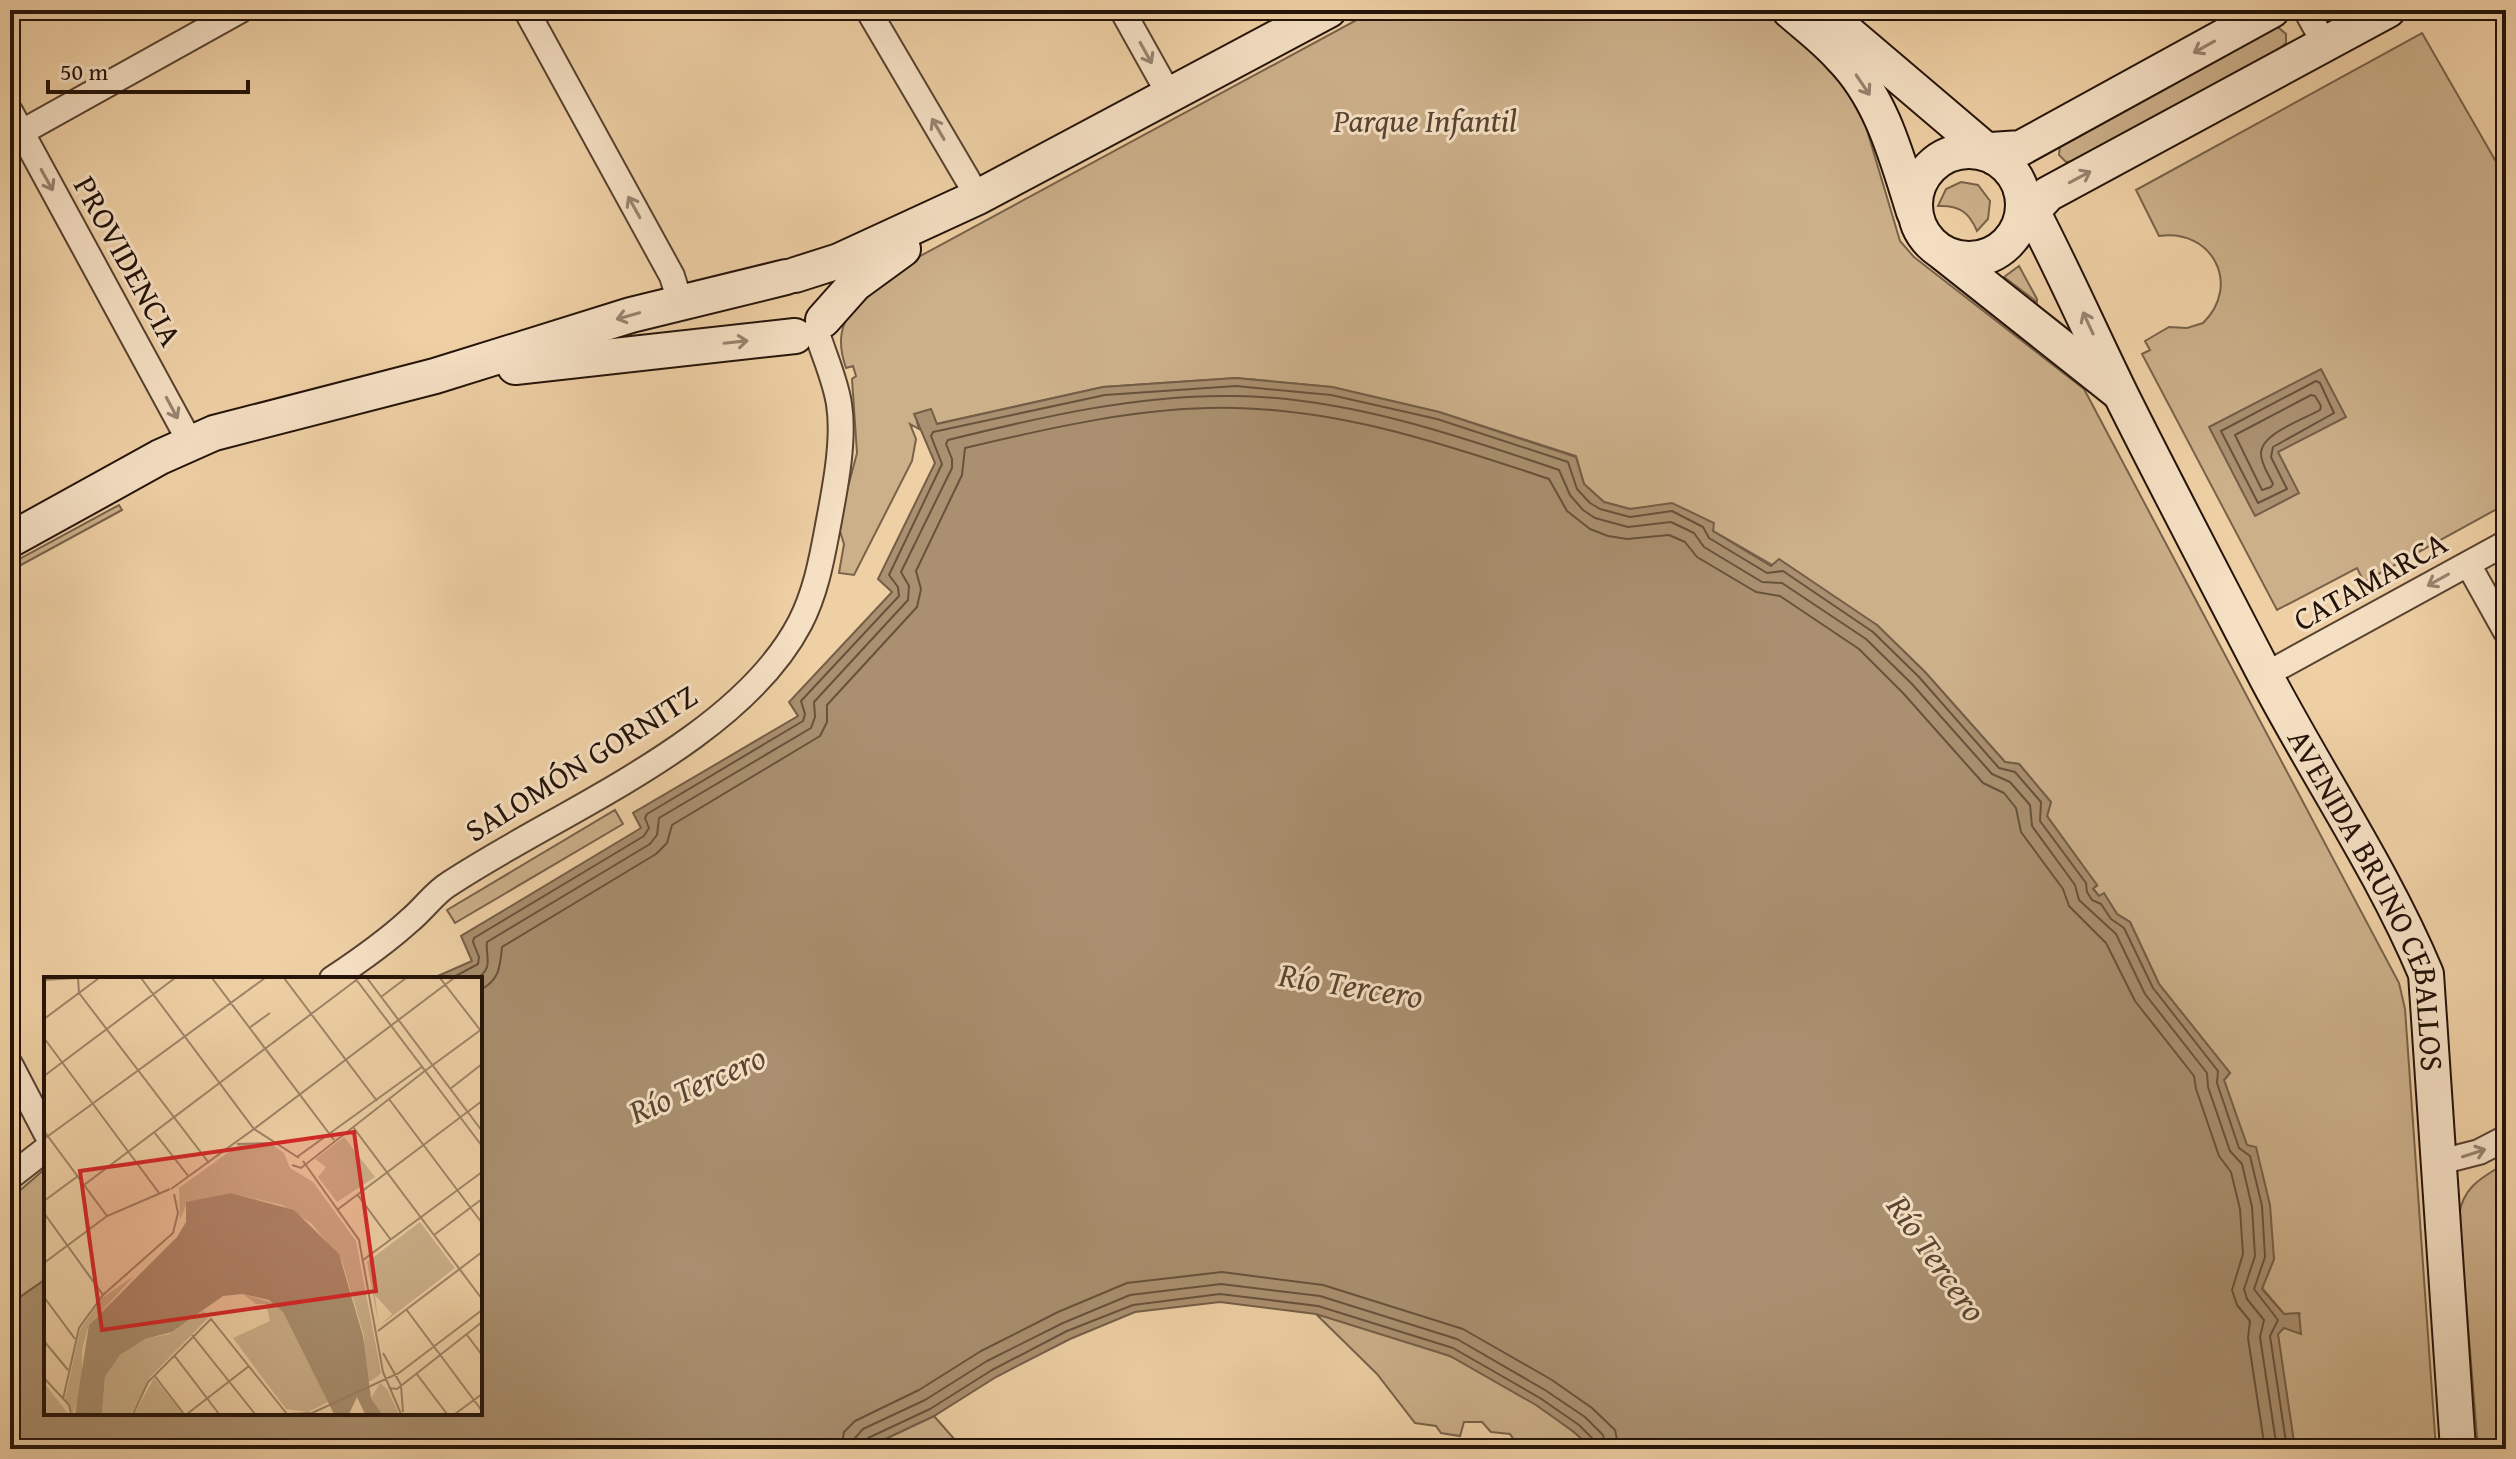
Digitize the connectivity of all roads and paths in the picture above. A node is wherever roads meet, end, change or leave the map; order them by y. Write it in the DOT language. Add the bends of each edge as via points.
graph roads {
  1 [pos="241,10"];
  2 [pos="526,10"];
  3 [pos="868,10"];
  4 [pos="1122,10"];
  5 [pos="1329,10"];
  6 [pos="1789,10"];
  7 [pos="1821,10"];
  8 [pos="2272,10"];
  9 [pos="2306,10"];
  10 [pos="2388,10"];
  11 [pos="2325,45"];
  12 [pos="1170,96"];
  13 [pos="16,122"];
  14 [pos="1984,153"];
  15 [pos="978,197"];
  16 [pos="2024,208"];
  17 [pos="1916,217"];
  18 [pos="1943,253"];
  19 [pos="791,276"];
  20 [pos="680,302"];
  21 [pos="811,329"];
  22 [pos="435,376"];
  23 [pos="2121,394"];
  24 [pos="190,442"];
  25 [pos="10,540"];
  26 [pos="2506,543"];
  27 [pos="2468,564"];
  28 [pos="2506,632"];
  29 [pos="2265,675"];
  30 [pos="335,977"];
  31 [pos="10,1064"];
  32 [pos="44,1129"];
  33 [pos="2506,1138"];
  34 [pos="44,1151"];
  35 [pos="2440,1162"];
  36 [pos="10,1177"];
  37 [pos="2458,1449"];
  1 -- 13 [label="street"];
  20 -- 2 [label="street, one-way" via="672,276"];
  15 -- 3 [label="street, one-way"];
  4 -- 12 [label="street, one-way"];
  5 -- 12 [label="main road"];
  6 -- 17 [label="main road, one-way" via="1841,56 1867,90"];
  7 -- 14 [label="main road"];
  8 -- 14 [label="main road, one-way" via="2021,148"];
  9 -- 11 [label="street"];
  10 -- 11 [label="main road"];
  16 -- 11 [label="main road, one-way"];
  12 -- 15 [label="main road"];
  13 -- 24 [label="street, PROVIDENCIA, one-way"];
  14 -- 16 [label="main road" via="2015,177"];
  14 -- 17 [label="main road" via="1958,152 1933,165 1917,188"];
  15 -- 19 [label="main road" via="839,261"];
  15 -- 21 [label="main road" via="871,271"];
  16 -- 18 [label="main road" via="2014,236 1994,253 1969,259"];
  23 -- 16 [label="main road, AVENIDA BRUNO CEBALLOS, one-way" via="2059,261"];
  17 -- 18 [label="main road" via="1921,231"];
  18 -- 23 [label="main road, AVENIDA BRUNO CEBALLOS"];
  19 -- 20 [label="main road"];
  19 -- 21 [label="main road" via="805,276 820,286 827,303"];
  19 -- 21 [label="main road" via="771,290 767,310 776,328"];
  20 -- 22 [label="main road, one-way"];
  22 -- 21 [label="main road, one-way"];
  21 -- 30 [label="street, SALOMÓN GORNITZ" via="839,406 841,429 811,600 773,664 683,743 446,885 382,944"];
  22 -- 24 [label="main road"];
  23 -- 29 [label="main road, AVENIDA BRUNO CEBALLOS"];
  24 -- 25 [label="main road"];
  26 -- 27 [label="street, CATAMARCA"];
  27 -- 28 [label="street"];
  27 -- 29 [label="street, CATAMARCA, one-way"];
  29 -- 35 [label="main road, AVENIDA BRUNO CEBALLOS" via="2426,974"];
  31 -- 32 [label="street"];
  35 -- 33 [label="street, one-way"];
  34 -- 36 [label="street"];
  35 -- 37 [label="main road, AVENIDA BRUNO CEBALLOS"];
}
